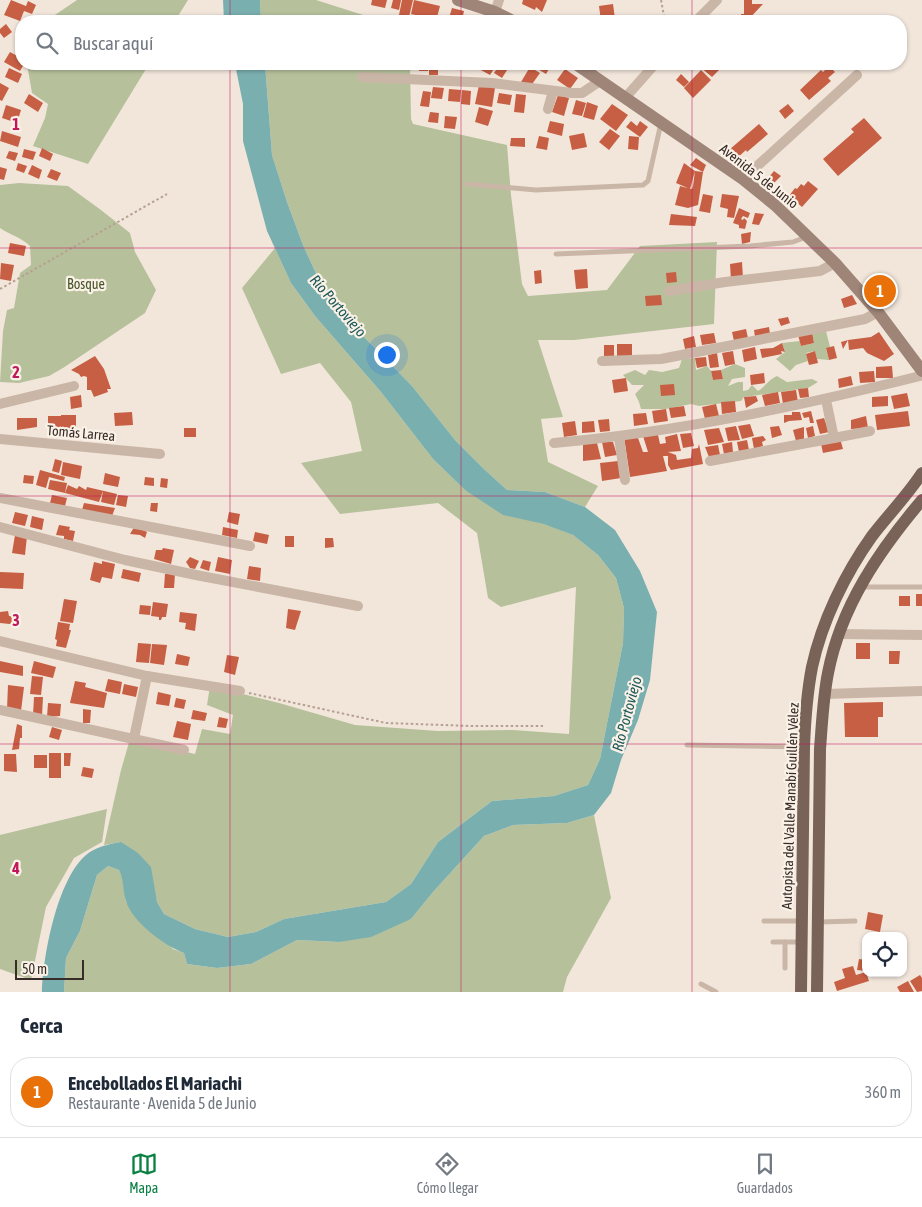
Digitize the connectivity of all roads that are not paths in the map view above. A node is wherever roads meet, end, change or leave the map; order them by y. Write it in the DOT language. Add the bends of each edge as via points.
graph roads {
  1 [pos="458,0"];
  2 [pos="717,0"];
  3 [pos="497,6"];
  4 [pos="507,15"];
  5 [pos="702,15"];
  6 [pos="584,70"];
  7 [pos="650,70"];
  8 [pos="857,75"];
  9 [pos="362,77"];
  10 [pos="600,81"];
  11 [pos="553,91"];
  12 [pos="625,98"];
  13 [pos="548,109"];
  14 [pos="661,123"];
  15 [pos="743,180"];
  16 [pos="467,184"];
  17 [pos="809,236"];
  18 [pos="556,254"];
  19 [pos="835,263"];
  20 [pos="669,292"];
  21 [pos="878,312"];
  22 [pos="602,360"];
  23 [pos="921,376"];
  24 [pos="74,386"];
  25 [pos="826,400"];
  26 [pos="0,404"];
  27 [pos="870,431"];
  28 [pos="619,437"];
  29 [pos="834,438"];
  30 [pos="0,439"];
  31 [pos="554,443"];
  32 [pos="160,454"];
  33 [pos="710,461"];
  34 [pos="922,473"];
  35 [pos="625,480"];
  36 [pos="0,498"];
  37 [pos="922,500"];
  38 [pos="0,527"];
  39 [pos="250,546"];
  40 [pos="922,587"];
  41 [pos="860,588"];
  42 [pos="358,606"];
  43 [pos="839,634"];
  44 [pos="922,635"];
  45 [pos="0,641"];
  46 [pos="147,676"];
  47 [pos="240,691"];
  48 [pos="922,691"];
  49 [pos="825,694"];
  50 [pos="0,710"];
  51 [pos="134,738"];
  52 [pos="687,746"];
  53 [pos="804,747"];
  54 [pos="184,750"];
  55 [pos="764,921"];
  56 [pos="855,921"];
  57 [pos="802,923"];
  58 [pos="818,923"];
  59 [pos="773,942"];
  60 [pos="785,942"];
  61 [pos="802,942"];
  62 [pos="785,968"];
  63 [pos="701,984"];
  64 [pos="716,992"];
  65 [pos="801,992"];
  66 [pos="817,992"];
  1 -- 3 [label="street"];
  2 -- 5 [label="street"];
  3 -- 4 [label="street"];
  6 -- 10 [label="street, Avenida 5 de Junio"];
  7 -- 12 [label="street"];
  8 -- 15 [label="street"];
  9 -- 11 [label="street" via="492,83"];
  10 -- 11 [label="street" via="582,93"];
  10 -- 12 [label="street, Avenida 5 de Junio"];
  11 -- 13 [label="street"];
  12 -- 14 [label="street, Avenida 5 de Junio"];
  14 -- 15 [label="street, Avenida 5 de Junio"];
  14 -- 16 [label="lane" via="648,181 643,184 536,190"];
  15 -- 17 [label="street, Avenida 5 de Junio"];
  17 -- 18 [label="lane" via="793,242 750,246"];
  17 -- 19 [label="street, Avenida 5 de Junio"];
  19 -- 20 [label="street" via="820,270"];
  19 -- 21 [label="street, Avenida 5 de Junio"];
  21 -- 22 [label="street" via="865,319 661,360"];
  21 -- 23 [label="street, Avenida 5 de Junio"];
  23 -- 25 [label="street"];
  24 -- 26 [label="street"];
  25 -- 28 [label="street"];
  25 -- 29 [label="street"];
  27 -- 29 [label="street"];
  28 -- 31 [label="street"];
  28 -- 35 [label="street"];
  29 -- 33 [label="street"];
  30 -- 32 [label="street, Tomás Larrea"];
  34 -- 53 [label="main road, Autopista del Valle Manabí Guillén Vélez" via="872,537 836,600 812,667"];
  36 -- 39 [label="street"];
  37 -- 41 [label="main road, Autopista del Valle Manabí Guillén Vélez" via="881,552"];
  38 -- 42 [label="street" via="134,562"];
  40 -- 41 [label="lane"];
  41 -- 43 [label="main road, Autopista del Valle Manabí Guillén Vélez"];
  43 -- 44 [label="street"];
  43 -- 49 [label="main road, Autopista del Valle Manabí Guillén Vélez"];
  45 -- 46 [label="street"];
  46 -- 47 [label="street"];
  46 -- 51 [label="street"];
  48 -- 49 [label="street"];
  49 -- 58 [label="main road, Autopista del Valle Manabí Guillén Vélez" via="820,749"];
  50 -- 51 [label="street"];
  51 -- 54 [label="street"];
  52 -- 53 [label="lane"];
  53 -- 57 [label="main road, Autopista del Valle Manabí Guillén Vélez"];
  55 -- 57 [label="lane"];
  56 -- 58 [label="lane"];
  57 -- 58 [label="main road"];
  57 -- 61 [label="main road, Autopista del Valle Manabí Guillén Vélez"];
  58 -- 66 [label="main road, Autopista del Valle Manabí Guillén Vélez"];
  59 -- 60 [label="lane"];
  60 -- 61 [label="lane"];
  60 -- 62 [label="lane"];
  61 -- 65 [label="main road, Autopista del Valle Manabí Guillén Vélez"];
  63 -- 64 [label="lane"];
}
